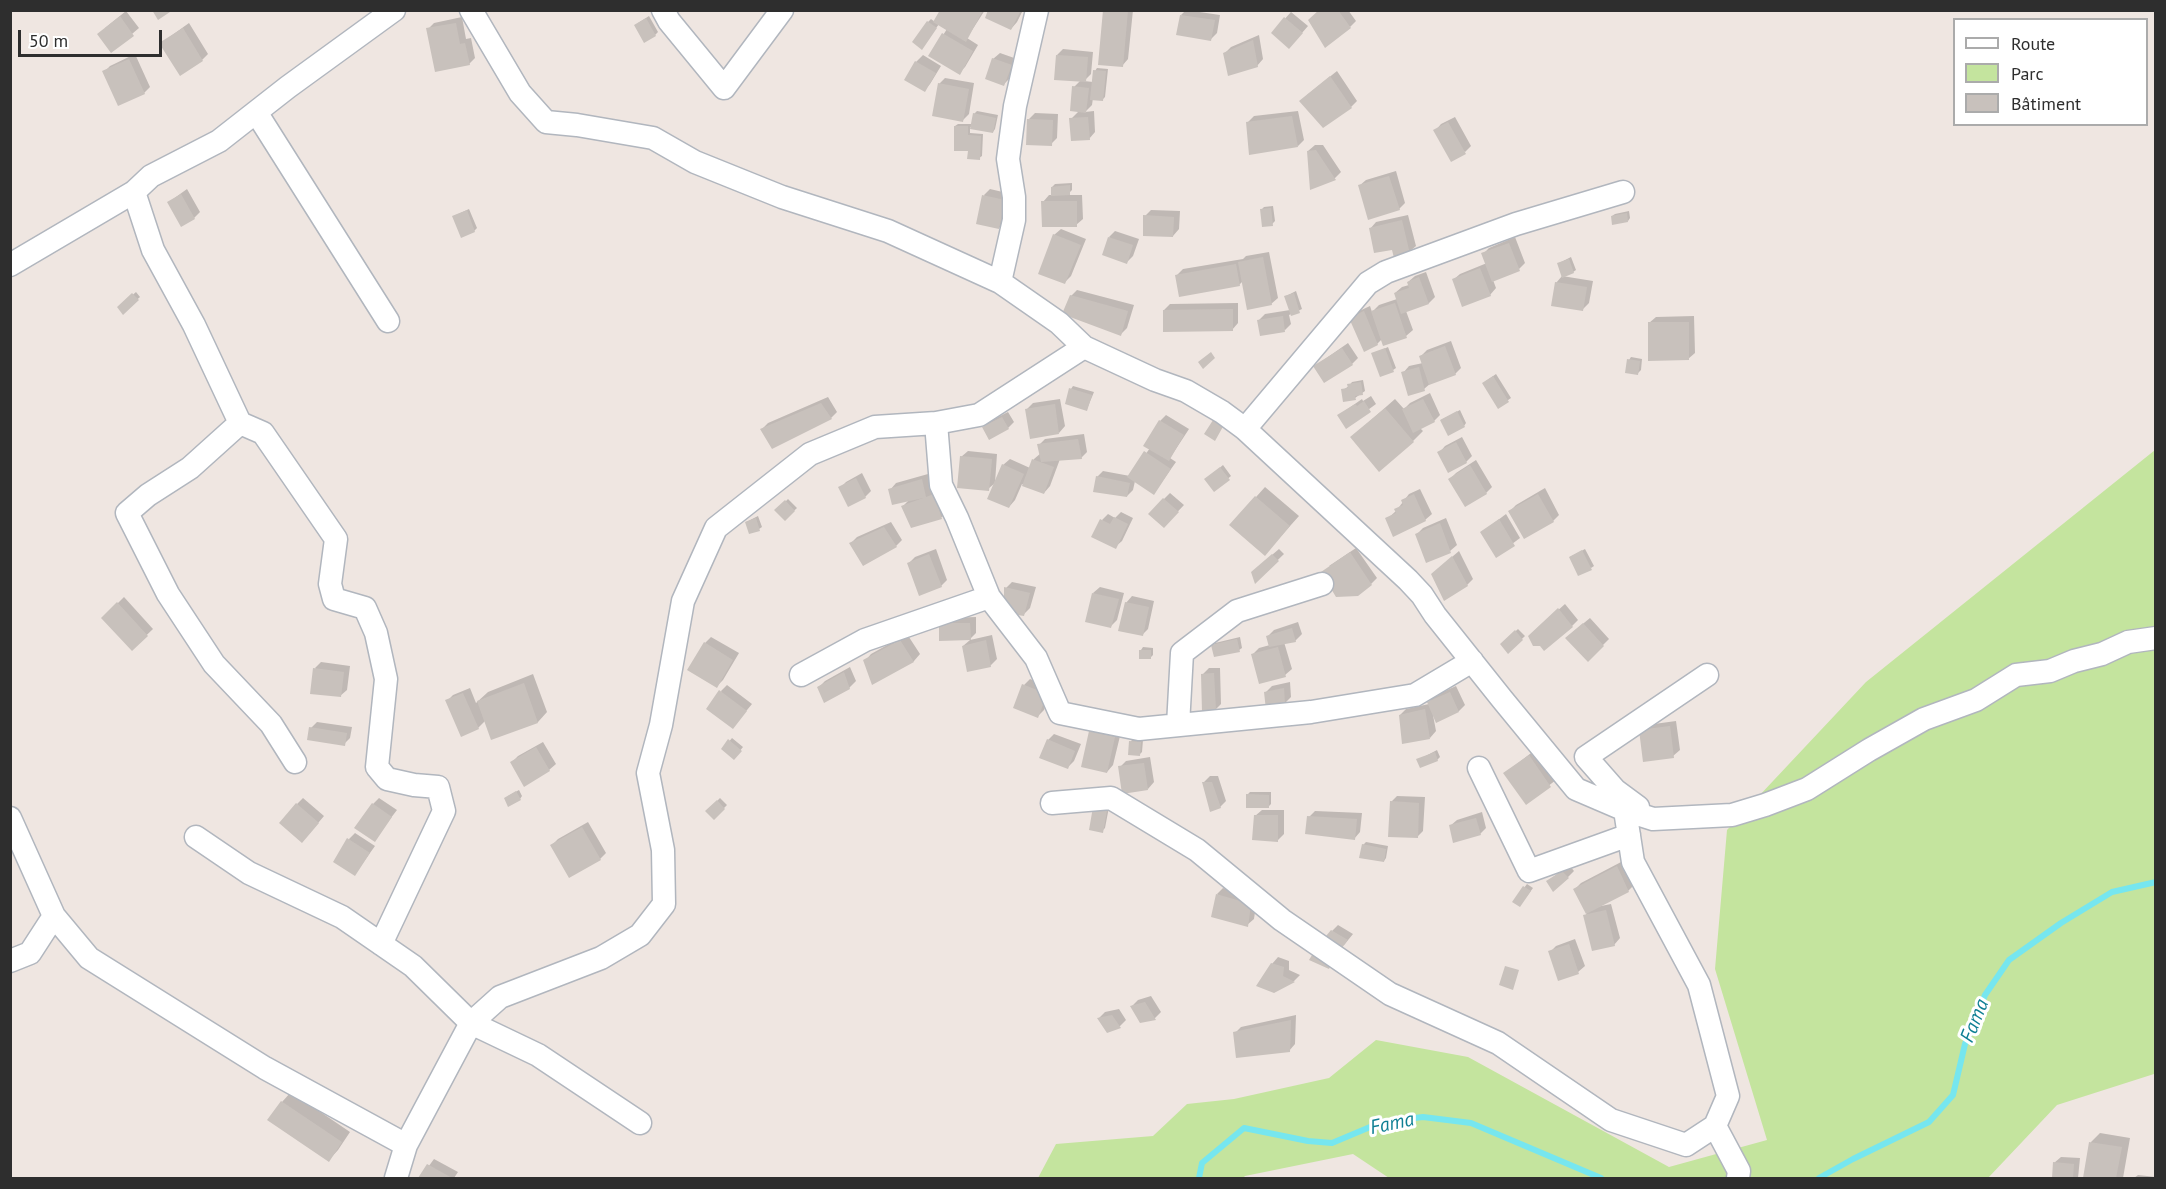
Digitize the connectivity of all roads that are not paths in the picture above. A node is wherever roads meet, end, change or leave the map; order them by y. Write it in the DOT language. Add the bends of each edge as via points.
graph roads {
  1 [pos="394,10"];
  2 [pos="471,10"];
  3 [pos="663,10"];
  4 [pos="782,10"];
  5 [pos="1037,10"];
  6 [pos="256,112"];
  7 [pos="134,192"];
  8 [pos="1623,192"];
  9 [pos="10,266"];
  10 [pos="1000,282"];
  11 [pos="388,321"];
  12 [pos="1084,347"];
  13 [pos="240,423"];
  14 [pos="936,423"];
  15 [pos="1245,429"];
  16 [pos="1322,584"];
  17 [pos="989,597"];
  18 [pos="2156,638"];
  19 [pos="1472,661"];
  20 [pos="801,675"];
  21 [pos="1707,675"];
  22 [pos="1178,725"];
  23 [pos="295,762"];
  24 [pos="1479,768"];
  25 [pos="1052,803"];
  26 [pos="1625,810"];
  27 [pos="10,818"];
  28 [pos="1653,819"];
  29 [pos="1629,835"];
  30 [pos="196,837"];
  31 [pos="54,916"];
  32 [pos="381,944"];
  33 [pos="10,961"];
  34 [pos="471,1023"];
  35 [pos="640,1123"];
  36 [pos="1715,1126"];
  37 [pos="406,1146"];
  38 [pos="1739,1175"];
  39 [pos="396,1179"];
  1 -- 6 [label="street"];
  2 -- 10 [label="street" via="520,93 546,122 653,138 695,162 888,231"];
  3 -- 4 [label="street" via="724,88"];
  5 -- 10 [label="street" via="1015,106 1008,159 1014,220"];
  6 -- 7 [label="street" via="219,141 151,176"];
  6 -- 11 [label="street"];
  7 -- 9 [label="street"];
  7 -- 13 [label="street" via="153,250"];
  8 -- 15 [label="street" via="1516,224 1386,272 1368,283"];
  10 -- 12 [label="street" via="1059,323"];
  12 -- 14 [label="street" via="979,415"];
  12 -- 15 [label="street" via="1186,391"];
  13 -- 23 [label="street" via="190,468 127,513 168,594 214,664 271,724"];
  13 -- 32 [label="street" via="263,433 336,539 330,584 334,599 365,608 376,633 386,679 377,768 387,779 438,787 444,811"];
  14 -- 17 [label="street" via="941,485"];
  14 -- 34 [label="street" via="875,427 810,454 716,528 683,601 661,725 648,773 663,850 664,904 640,935 601,958 500,997"];
  15 -- 19 [label="street" via="1408,580"];
  16 -- 22 [label="street" via="1238,611 1182,652"];
  17 -- 20 [label="street" via="865,640"];
  17 -- 22 [label="street" via="1036,658 1060,713 1139,729"];
  18 -- 28 [label="street" via="2128,642 2050,671 2016,675 1976,700 1924,719 1807,789 1765,805 1732,814"];
  19 -- 22 [label="street" via="1415,695 1311,712"];
  19 -- 26 [label="street" via="1576,789"];
  21 -- 28 [label="street" via="1586,757 1615,790"];
  24 -- 29 [label="street" via="1529,871"];
  25 -- 36 [label="street" via="1111,798 1197,850 1282,920 1390,994 1498,1043 1611,1120 1686,1144"];
  26 -- 28 [label="street"];
  26 -- 29 [label="street"];
  27 -- 31 [label="street"];
  29 -- 36 [label="street" via="1633,862 1699,985 1728,1096"];
  30 -- 32 [label="street" via="249,873 342,917"];
  31 -- 33 [label="street" via="30,954"];
  31 -- 37 [label="street" via="89,958 266,1068"];
  32 -- 34 [label="street" via="413,966"];
  34 -- 35 [label="street" via="538,1055"];
  34 -- 37 [label="street"];
  36 -- 38 [label="street"];
  37 -- 39 [label="street"];
}
